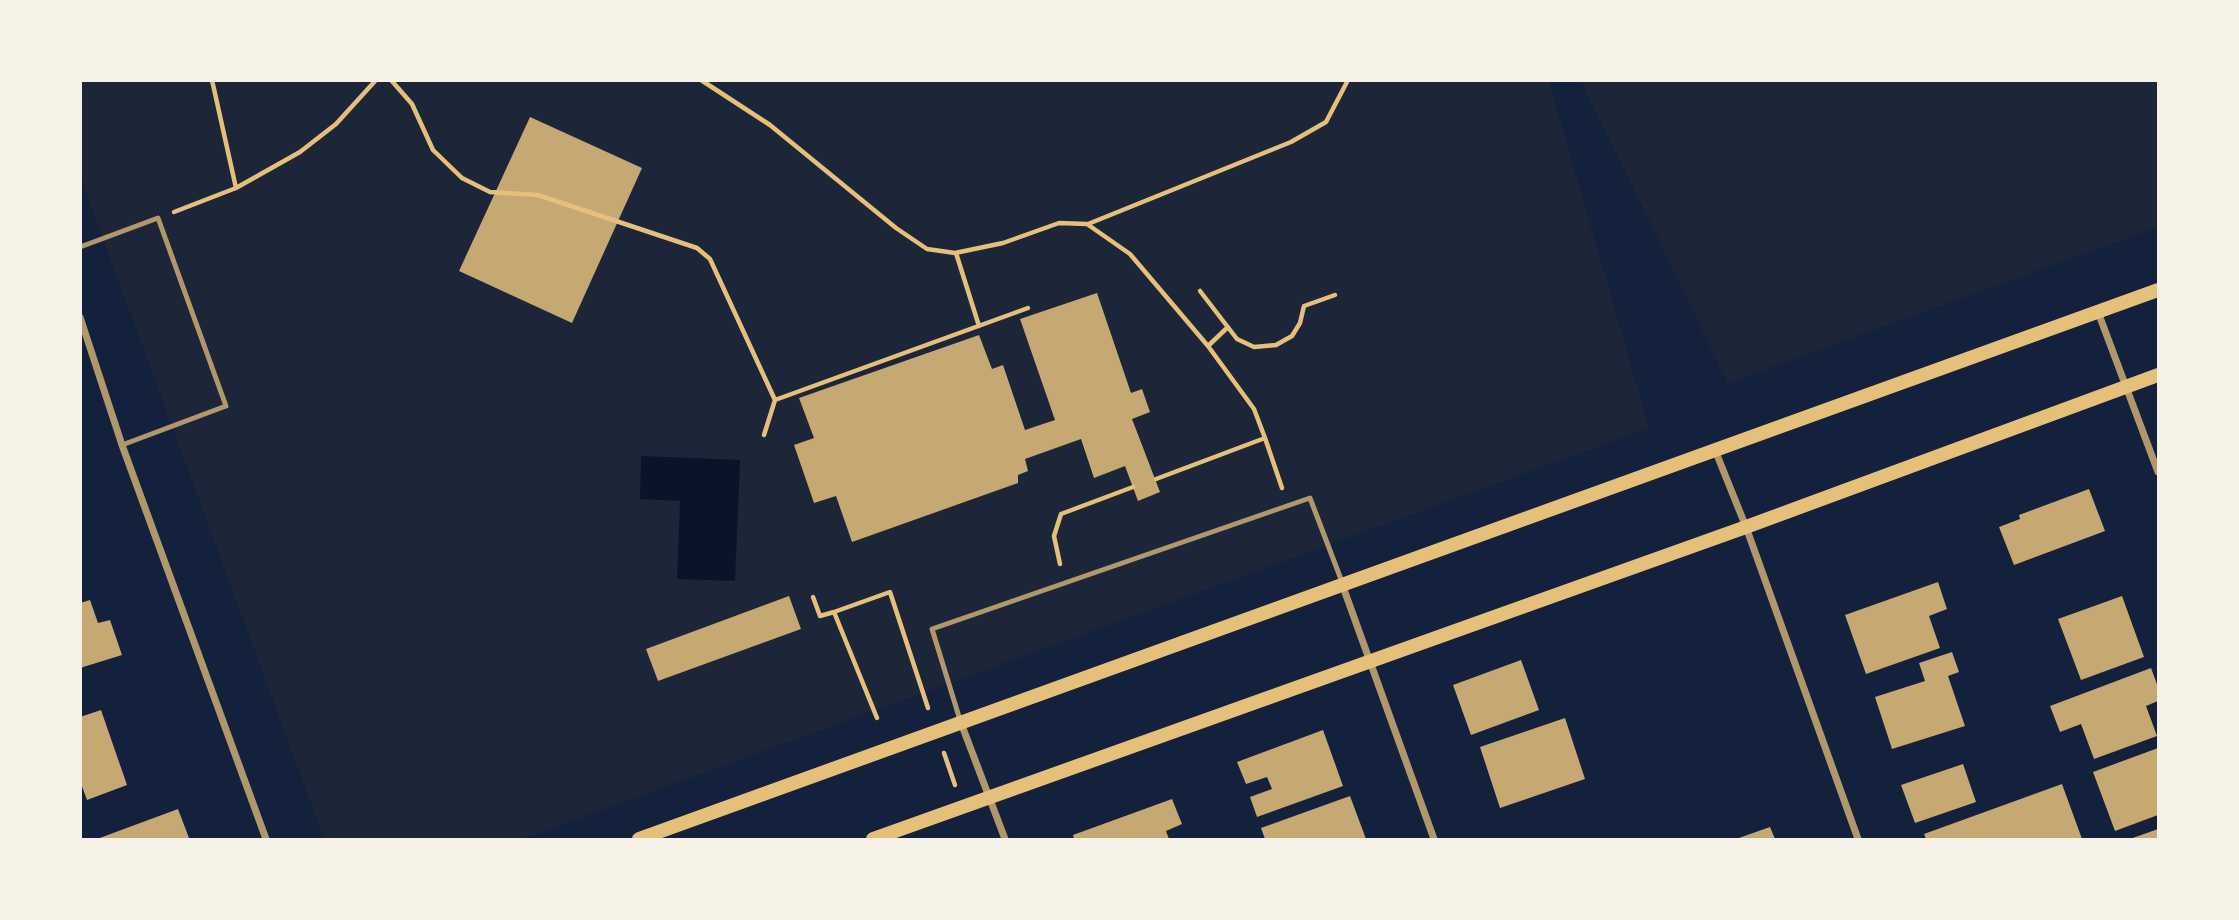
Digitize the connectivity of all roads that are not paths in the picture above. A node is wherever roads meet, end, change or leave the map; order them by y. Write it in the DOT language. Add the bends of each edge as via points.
graph roads {
  1 [pos="80,247"];
  2 [pos="2158,290"];
  3 [pos="2098,311"];
  4 [pos="80,317"];
  5 [pos="2158,375"];
  6 [pos="2127,386"];
  7 [pos="122,445"];
  8 [pos="1715,450"];
  9 [pos="2158,472"];
  10 [pos="1746,527"];
  11 [pos="1342,584"];
  12 [pos="1370,662"];
  13 [pos="961,723"];
  14 [pos="989,797"];
  15 [pos="266,839"];
  16 [pos="639,839"];
  17 [pos="873,839"];
  18 [pos="1005,839"];
  19 [pos="1434,839"];
  20 [pos="1858,839"];
  1 -- 7 [label="lane" via="158,218 226,406"];
  2 -- 3 [label="main road"];
  3 -- 6 [label="street"];
  3 -- 8 [label="main road"];
  4 -- 7 [label="street"];
  5 -- 6 [label="main road"];
  6 -- 9 [label="street"];
  6 -- 10 [label="main road"];
  7 -- 15 [label="street"];
  8 -- 10 [label="street"];
  8 -- 11 [label="main road"];
  10 -- 12 [label="main road"];
  10 -- 20 [label="street"];
  11 -- 12 [label="street"];
  11 -- 13 [label="main road"];
  11 -- 13 [label="lane" via="1310,498 932,629"];
  12 -- 14 [label="main road"];
  12 -- 19 [label="street"];
  13 -- 14 [label="street"];
  13 -- 16 [label="main road"];
  14 -- 17 [label="main road"];
  14 -- 18 [label="street"];
}
